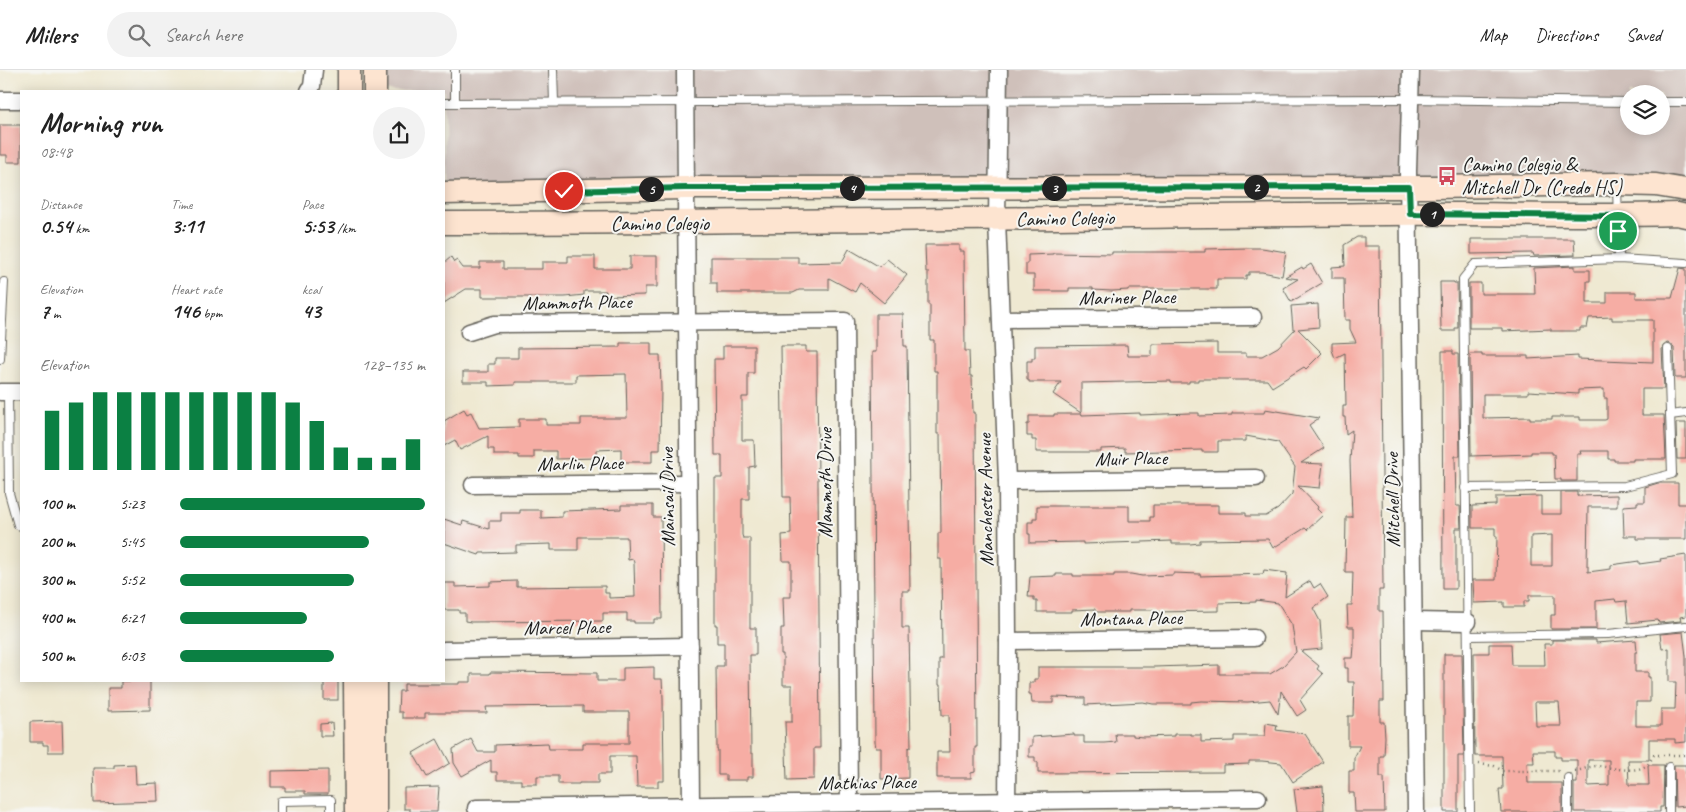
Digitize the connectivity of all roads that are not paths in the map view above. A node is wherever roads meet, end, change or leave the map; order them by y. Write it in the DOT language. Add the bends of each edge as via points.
graph roads {
  1 [pos="314,70"];
  2 [pos="349,70"];
  3 [pos="375,70"];
  4 [pos="455,70"];
  5 [pos="553,70"];
  6 [pos="685,70"];
  7 [pos="999,70"];
  8 [pos="1411,70"];
  9 [pos="310,90"];
  10 [pos="349,90"];
  11 [pos="375,90"];
  12 [pos="1411,99"];
  13 [pos="0,100"];
  14 [pos="20,100"];
  15 [pos="1000,101"];
  16 [pos="554,102"];
  17 [pos="1620,102"];
  18 [pos="1670,102"];
  19 [pos="1686,102"];
  20 [pos="445,103"];
  21 [pos="455,103"];
  22 [pos="685,103"];
  23 [pos="1617,184"];
  24 [pos="1409,187"];
  25 [pos="685,188"];
  26 [pos="998,188"];
  27 [pos="1686,190"];
  28 [pos="445,193"];
  29 [pos="1410,214"];
  30 [pos="1618,216"];
  31 [pos="1686,216"];
  32 [pos="997,219"];
  33 [pos="445,223"];
  34 [pos="686,223"];
  35 [pos="1619,259"];
  36 [pos="1686,263"];
  37 [pos="4,282"];
  38 [pos="1253,317"];
  39 [pos="1001,319"];
  40 [pos="687,322"];
  41 [pos="469,332"];
  42 [pos="1668,349"];
  43 [pos="0,359"];
  44 [pos="10,392"];
  45 [pos="1686,413"];
  46 [pos="1670,415"];
  47 [pos="1256,478"];
  48 [pos="1007,481"];
  49 [pos="688,483"];
  50 [pos="473,485"];
  51 [pos="1465,488"];
  52 [pos="20,526"];
  53 [pos="1414,621"];
  54 [pos="1686,626"];
  55 [pos="1469,629"];
  56 [pos="1254,638"];
  57 [pos="1008,641"];
  58 [pos="690,646"];
  59 [pos="445,650"];
  60 [pos="355,682"];
  61 [pos="375,682"];
  62 [pos="1669,767"];
  63 [pos="1568,778"];
  64 [pos="1258,798"];
  65 [pos="849,804"];
  66 [pos="692,806"];
  67 [pos="1007,807"];
  68 [pos="476,808"];
  69 [pos="281,812"];
  70 [pos="331,812"];
  71 [pos="356,812"];
  72 [pos="375,812"];
  73 [pos="1416,812"];
  74 [pos="1470,812"];
  75 [pos="1568,812"];
  76 [pos="1669,812"];
  1 -- 9 [label="street"];
  2 -- 10 [label="street"];
  3 -- 11 [label="street"];
  4 -- 21 [label="lane"];
  5 -- 16 [label="lane"];
  6 -- 22 [label="street, Mainsail Drive"];
  7 -- 15 [label="street, Manchester Avenue"];
  8 -- 12 [label="street, Mitchell Drive"];
  12 -- 15 [label="lane"];
  12 -- 17 [label="lane"];
  12 -- 24 [label="street, Mitchell Drive"];
  13 -- 14 [label="street"];
  15 -- 22 [label="lane"];
  15 -- 26 [label="street, Manchester Avenue"];
  16 -- 21 [label="lane"];
  16 -- 22 [label="lane"];
  18 -- 19 [label="lane"];
  20 -- 21 [label="lane"];
  22 -- 25 [label="street, Mainsail Drive"];
  23 -- 24 [label="street, Camino Colegio"];
  23 -- 27 [label="street, Camino Colegio"];
  23 -- 30 [label="lane"];
  24 -- 26 [label="street, Camino Colegio"];
  24 -- 29 [label="street, Mitchell Drive"];
  25 -- 26 [label="street, Camino Colegio"];
  25 -- 28 [label="street, Camino Colegio"];
  25 -- 34 [label="street, Mainsail Drive"];
  26 -- 32 [label="street, Manchester Avenue"];
  29 -- 30 [label="street, Camino Colegio"];
  29 -- 32 [label="street, Camino Colegio"];
  29 -- 53 [label="street, Mitchell Drive"];
  30 -- 31 [label="street, Camino Colegio"];
  30 -- 35 [label="lane"];
  32 -- 34 [label="street, Camino Colegio"];
  32 -- 39 [label="street, Manchester Avenue"];
  33 -- 34 [label="street, Camino Colegio"];
  34 -- 40 [label="street, Mainsail Drive"];
  35 -- 36 [label="lane"];
  35 -- 51 [label="lane" via="1475,264 1464,279"];
  37 -- 43 [label="lane"];
  38 -- 39 [label="street, Mariner Place"];
  39 -- 48 [label="street, Manchester Avenue"];
  40 -- 41 [label="street, Mammoth Place" via="494,324"];
  40 -- 49 [label="street, Mainsail Drive"];
  40 -- 65 [label="street, Mammoth Drive" via="846,321"];
  42 -- 46 [label="lane"];
  44 -- 52 [label="lane" via="9,493"];
  45 -- 46 [label="lane"];
  46 -- 51 [label="lane" via="1672,474 1625,486"];
  47 -- 48 [label="street, Muir Place"];
  48 -- 57 [label="street, Manchester Avenue"];
  49 -- 50 [label="street, Marlin Place"];
  49 -- 58 [label="street, Mainsail Drive"];
  51 -- 55 [label="lane"];
  53 -- 55 [label="street"];
  53 -- 73 [label="street, Mitchell Drive"];
  54 -- 55 [label="lane" via="1608,634"];
  55 -- 74 [label="lane"];
  56 -- 57 [label="street, Montana Place"];
  57 -- 67 [label="street, Manchester Avenue"];
  58 -- 59 [label="street, Marcel Place"];
  58 -- 66 [label="street, Mainsail Drive"];
  60 -- 71 [label="street"];
  61 -- 72 [label="street"];
  62 -- 76 [label="lane"];
  63 -- 75 [label="lane"];
  64 -- 67 [label="street, Mathias Place"];
  65 -- 66 [label="street, Mathias Place"];
  65 -- 67 [label="street, Mathias Place"];
  66 -- 68 [label="street, Mathias Place"];
  69 -- 70 [label="lane" via="281,801 331,800"];
}
